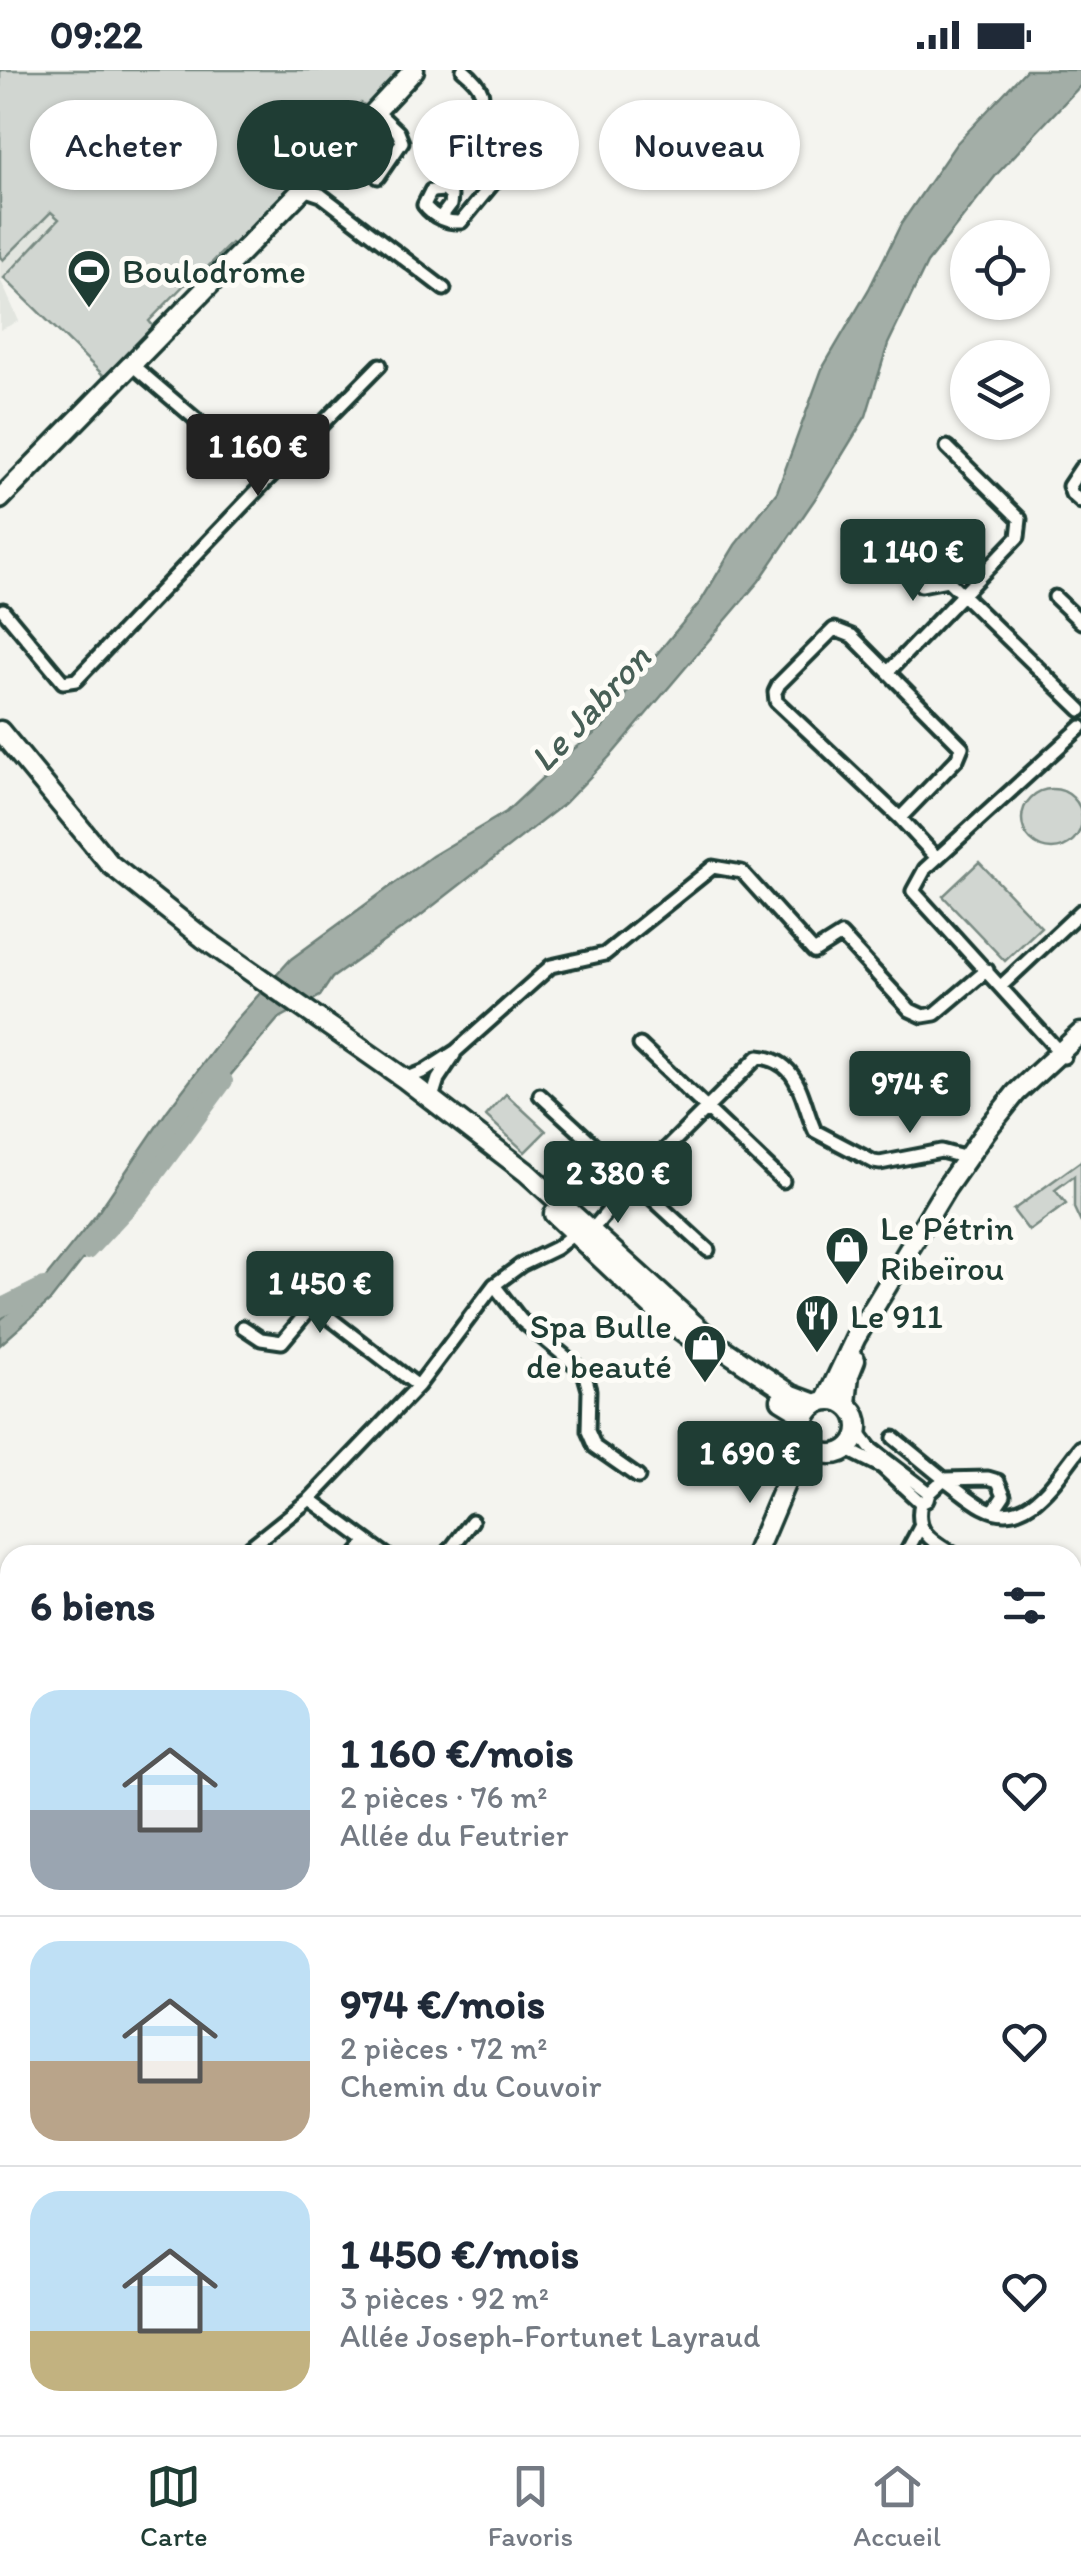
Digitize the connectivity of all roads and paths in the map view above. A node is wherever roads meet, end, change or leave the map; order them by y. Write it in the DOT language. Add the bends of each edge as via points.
graph roads {
  1 [pos="414,70"];
  2 [pos="463,70"];
  3 [pos="387,100"];
  4 [pos="393,127"];
  5 [pos="393,155"];
  6 [pos="301,190"];
  7 [pos="305,190"];
  8 [pos="442,217"];
  9 [pos="444,289"];
  10 [pos="131,364"];
  11 [pos="380,365"];
  12 [pos="947,447"];
  13 [pos="1081,468"];
  14 [pos="268,480"];
  15 [pos="0,499"];
  16 [pos="1081,502"];
  17 [pos="852,540"];
  18 [pos="900,563"];
  19 [pos="948,580"];
  20 [pos="963,594"];
  21 [pos="1055,597"];
  22 [pos="4,610"];
  23 [pos="1081,622"];
  24 [pos="888,672"];
  25 [pos="1081,710"];
  26 [pos="1081,726"];
  27 [pos="0,731"];
  28 [pos="900,818"];
  29 [pos="937,858"];
  30 [pos="1081,912"];
  31 [pos="987,970"];
  32 [pos="1002,986"];
  33 [pos="1081,1033"];
  34 [pos="1081,1042"];
  35 [pos="640,1045"];
  36 [pos="456,1051"];
  37 [pos="1061,1055"];
  38 [pos="405,1079"];
  39 [pos="540,1095"];
  40 [pos="432,1098"];
  41 [pos="706,1108"];
  42 [pos="967,1158"];
  43 [pos="783,1181"];
  44 [pos="634,1182"];
  45 [pos="582,1233"];
  46 [pos="708,1250"];
  47 [pos="494,1284"];
  48 [pos="243,1327"];
  49 [pos="418,1386"];
  50 [pos="821,1402"];
  51 [pos="846,1404"];
  52 [pos="806,1432"];
  53 [pos="858,1432"];
  54 [pos="894,1438"];
  55 [pos="1081,1447"];
  56 [pos="837,1451"];
  57 [pos="638,1477"];
  58 [pos="944,1479"];
  59 [pos="929,1492"];
  60 [pos="310,1499"];
  61 [pos="920,1504"];
  62 [pos="994,1510"];
  63 [pos="472,1520"];
  64 [pos="920,1527"];
  65 [pos="367,1542"];
  66 [pos="252,1545"];
  67 [pos="364,1545"];
  68 [pos="371,1545"];
  69 [pos="453,1545"];
  70 [pos="759,1545"];
  71 [pos="769,1545"];
  72 [pos="910,1545"];
  73 [pos="939,1545"];
  1 -- 3 [label="main road"];
  2 -- 8 [label="street" via="484,93 482,129 510,154 460,222"];
  4 -- 5 [label="street" via="402,142"];
  6 -- 10 [label="main road"];
  7 -- 9 [label="street" via="321,195"];
  10 -- 14 [label="street"];
  10 -- 15 [label="main road"];
  11 -- 14 [label="street"];
  12 -- 20 [label="street" via="1021,526"];
  13 -- 16 [label="street" via="1070,486"];
  14 -- 22 [label="street" via="76,680 63,682"];
  17 -- 18 [label="street" via="872,536"];
  18 -- 19 [label="street" via="926,559"];
  18 -- 19 [label="street" via="921,585"];
  19 -- 20 [label="street"];
  20 -- 24 [label="street"];
  20 -- 25 [label="street"];
  21 -- 23 [label="street"];
  24 -- 28 [label="street" via="962,746"];
  24 -- 28 [label="street" via="852,636 834,629 774,692"];
  26 -- 29 [label="street"];
  27 -- 38 [label="main road" via="110,864"];
  28 -- 29 [label="street"];
  29 -- 31 [label="street" via="914,892"];
  30 -- 32 [label="street"];
  31 -- 32 [label="street"];
  31 -- 36 [label="street" via="935,1014 923,1016 841,935 814,952 742,872 714,866 605,954 551,966"];
  32 -- 37 [label="street"];
  33 -- 37 [label="main road"];
  34 -- 37 [label="main road"];
  35 -- 41 [label="street"];
  36 -- 38 [label="street"];
  36 -- 40 [label="street"];
  37 -- 42 [label="main road" via="1000,1114"];
  38 -- 40 [label="main road"];
  39 -- 44 [label="street"];
  40 -- 45 [label="main road" via="526,1172"];
  41 -- 42 [label="street" via="752,1062 766,1058 794,1076 815,1130 836,1143 880,1163 942,1150"];
  41 -- 43 [label="street"];
  41 -- 44 [label="street"];
  42 -- 50 [label="main road"];
  42 -- 51 [label="main road" via="852,1366"];
  44 -- 45 [label="street"];
  44 -- 46 [label="street"];
  45 -- 47 [label="street"];
  45 -- 50 [label="main road" via="717,1345 792,1396"];
  45 -- 52 [label="main road" via="662,1317 794,1408"];
  47 -- 49 [label="street"];
  47 -- 57 [label="street" via="521,1320 584,1372 595,1447"];
  48 -- 49 [label="street" via="260,1339 282,1342 313,1305"];
  49 -- 60 [label="street"];
  50 -- 51 [label="main road"];
  50 -- 52 [label="main road" via="808,1413"];
  51 -- 53 [label="main road"];
  52 -- 56 [label="main road" via="816,1449"];
  52 -- 70 [label="main road"];
  53 -- 56 [label="main road"];
  53 -- 59 [label="street"];
  54 -- 58 [label="street"];
  55 -- 62 [label="street" via="1028,1510"];
  56 -- 61 [label="street" via="882,1467"];
  56 -- 71 [label="main road" via="806,1466"];
  58 -- 59 [label="street"];
  58 -- 62 [label="street"];
  58 -- 62 [label="street" via="998,1481 1004,1495"];
  59 -- 61 [label="street"];
  60 -- 65 [label="street"];
  60 -- 66 [label="street"];
  61 -- 64 [label="street"];
  63 -- 69 [label="street"];
  64 -- 72 [label="street"];
  64 -- 73 [label="street"];
  65 -- 67 [label="street"];
  65 -- 68 [label="street"];
}
